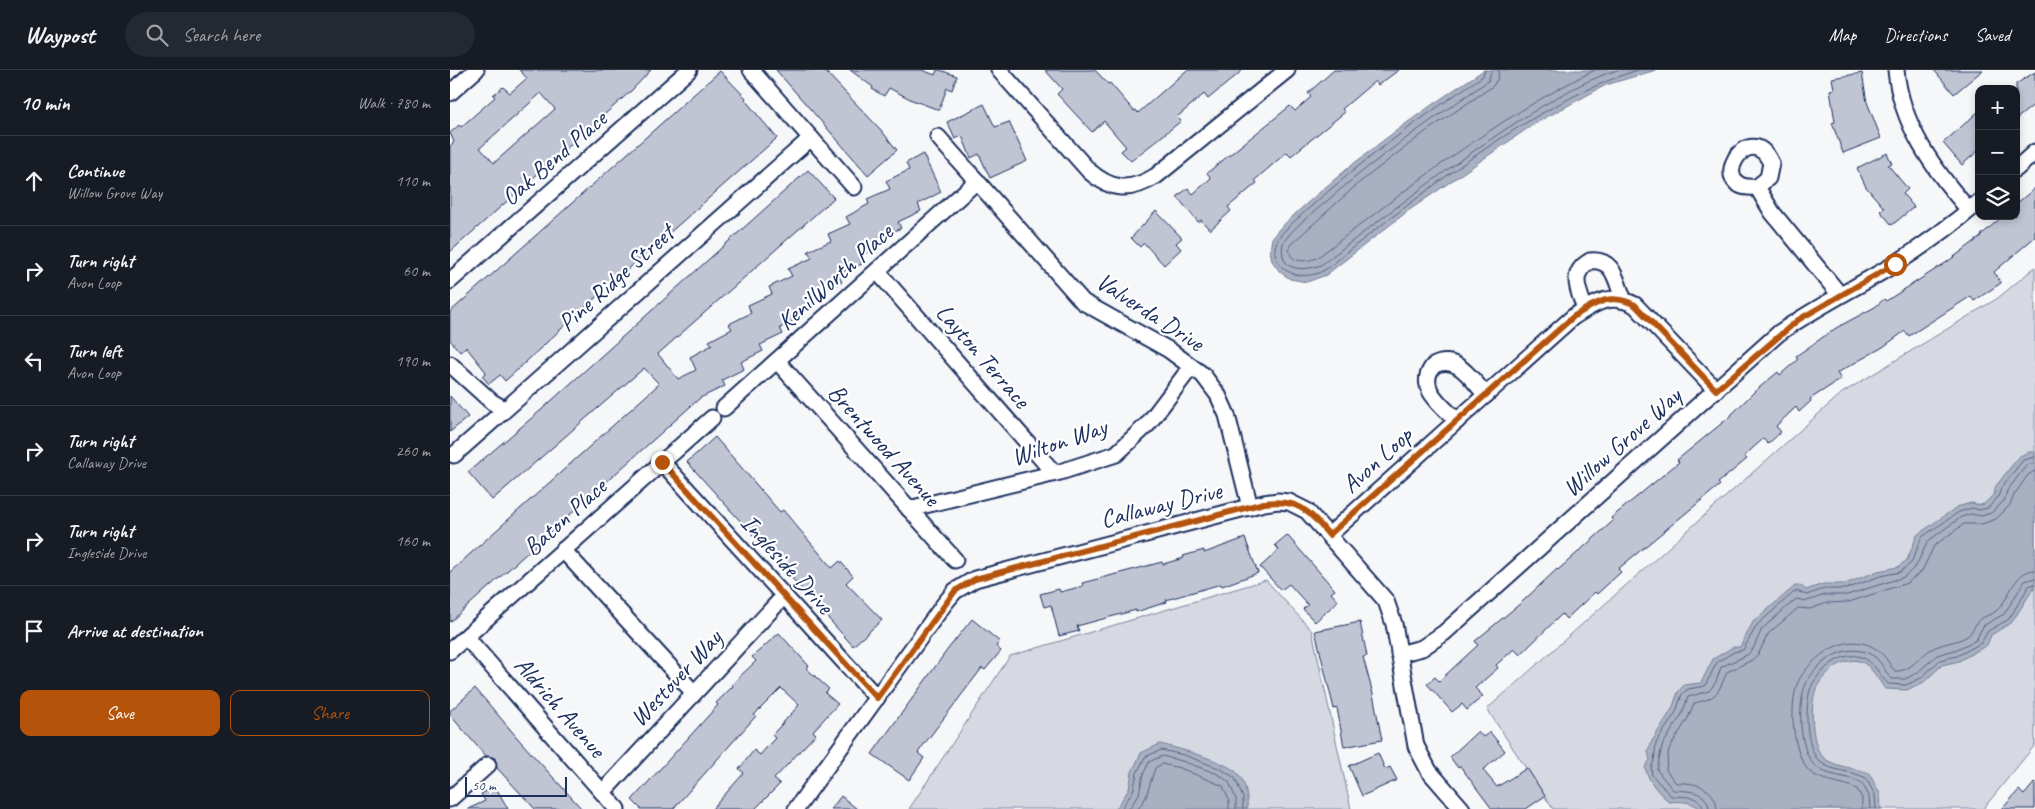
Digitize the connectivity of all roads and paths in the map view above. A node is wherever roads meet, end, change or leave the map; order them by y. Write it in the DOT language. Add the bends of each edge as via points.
graph roads {
  1 [pos="689,70"];
  2 [pos="751,70"];
  3 [pos="999,70"];
  4 [pos="1287,70"];
  5 [pos="1896,70"];
  6 [pos="466,73"];
  7 [pos="450,93"];
  8 [pos="938,137"];
  9 [pos="811,138"];
  10 [pos="2035,152"];
  11 [pos="2020,165"];
  12 [pos="977,181"];
  13 [pos="854,187"];
  14 [pos="1758,187"];
  15 [pos="1974,206"];
  16 [pos="877,271"];
  17 [pos="450,281"];
  18 [pos="1840,295"];
  19 [pos="1623,298"];
  20 [pos="1585,309"];
  21 [pos="777,361"];
  22 [pos="450,364"];
  23 [pos="1191,367"];
  24 [pos="1716,390"];
  25 [pos="1486,395"];
  26 [pos="724,408"];
  27 [pos="504,409"];
  28 [pos="712,418"];
  29 [pos="1457,421"];
  30 [pos="454,455"];
  31 [pos="662,462"];
  32 [pos="1054,473"];
  33 [pos="1250,507"];
  34 [pos="909,510"];
  35 [pos="1329,535"];
  36 [pos="563,550"];
  37 [pos="956,560"];
  38 [pos="784,596"];
  39 [pos="466,637"];
  40 [pos="450,651"];
  41 [pos="1399,654"];
  42 [pos="694,693"];
  43 [pos="877,698"];
  44 [pos="488,765"];
  45 [pos="603,792"];
  46 [pos="450,799"];
  47 [pos="618,809"];
  48 [pos="796,809"];
  49 [pos="1462,809"];
  1 -- 17 [label="street, Oak Bend Place"];
  2 -- 9 [label="street"];
  3 -- 4 [label="street" via="1089,171 1102,182 1118,187 1139,186 1156,176"];
  5 -- 15 [label="street" via="1904,107 1922,148 1946,184"];
  6 -- 7 [label="street"];
  8 -- 12 [label="street, Valverda Drive"];
  9 -- 13 [label="street"];
  9 -- 27 [label="street, Pine Ridge Street"];
  10 -- 11 [label="street"];
  12 -- 16 [label="street, KenilWorth Place"];
  12 -- 23 [label="street, Valverda Drive" via="1084,302 1169,350"];
  14 -- 18 [label="street" via="1772,212"];
  15 -- 18 [label="street, Willow Grove Way" via="1920,247"];
  16 -- 21 [label="street, KenilWorth Place"];
  16 -- 32 [label="street, Layton Terrace"];
  18 -- 24 [label="street, Willow Grove Way" via="1780,333"];
  19 -- 20 [label="street, Avon Loop" via="1609,299"];
  19 -- 20 [label="street" via="1612,269 1604,262 1590,261 1578,271 1576,280"];
  19 -- 24 [label="street" via="1635,305"];
  20 -- 25 [label="street, Avon Loop"];
  21 -- 26 [label="street, KenilWorth Place"];
  21 -- 34 [label="street, Brentwood Avenue"];
  22 -- 27 [label="street"];
  23 -- 32 [label="street, Wilton Way" via="1148,424 1116,454"];
  23 -- 33 [label="street, Valverda Drive" via="1203,375 1218,395 1227,415"];
  24 -- 41 [label="street, Willow Grove Way" via="1433,642"];
  25 -- 29 [label="street, Avon Loop"];
  25 -- 29 [label="street" via="1455,362 1444,361 1433,366 1426,380 1429,390"];
  27 -- 30 [label="street, Pine Ridge Street"];
  28 -- 31 [label="street, Baton Place"];
  29 -- 35 [label="street, Avon Loop"];
  31 -- 36 [label="street, Baton Place"];
  31 -- 38 [label="street, Ingleside Drive"];
  32 -- 34 [label="street, Wilton Way"];
  33 -- 35 [label="street, Callaway Drive" via="1278,501 1298,505"];
  33 -- 43 [label="street, Callaway Drive" via="964,584 945,603"];
  34 -- 37 [label="street, Brentwood Avenue"];
  35 -- 41 [label="street, Callaway Drive" via="1386,601"];
  36 -- 39 [label="street, Baton Place"];
  36 -- 42 [label="street"];
  38 -- 42 [label="street, Westover Way"];
  38 -- 43 [label="street, Ingleside Drive"];
  39 -- 40 [label="street, Baton Place"];
  39 -- 45 [label="street, Aldrich Avenue"];
  41 -- 49 [label="street, Callaway Drive" via="1416,746 1429,771"];
  42 -- 45 [label="street, Westover Way"];
  43 -- 48 [label="street, Callaway Drive"];
  44 -- 46 [label="street"];
  45 -- 47 [label="street, Aldrich Avenue"];
}
